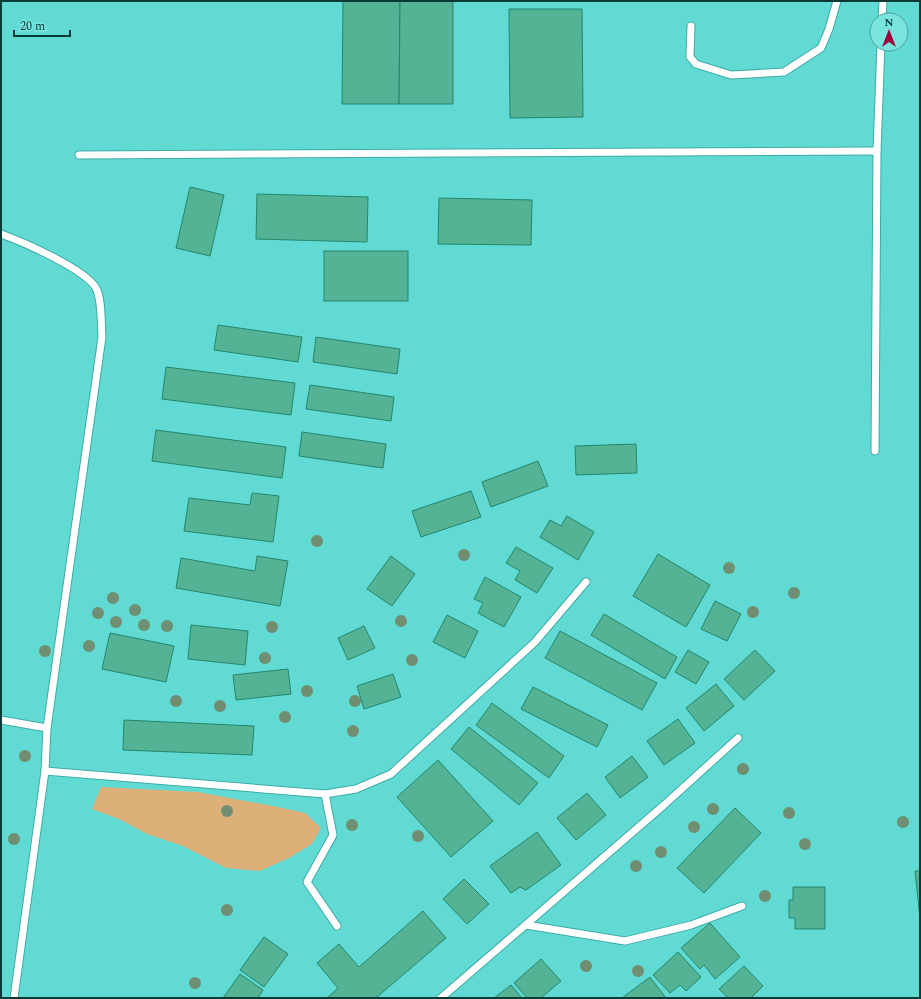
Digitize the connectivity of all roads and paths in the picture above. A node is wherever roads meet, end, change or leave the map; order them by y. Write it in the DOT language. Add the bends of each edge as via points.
graph roads {
  1 [pos="837,1"];
  2 [pos="883,1"];
  3 [pos="882,12"];
  4 [pos="691,26"];
  5 [pos="881,52"];
  6 [pos="877,152"];
  7 [pos="79,155"];
  8 [pos="1,234"];
  9 [pos="875,451"];
  10 [pos="586,582"];
  11 [pos="1,720"];
  12 [pos="47,728"];
  13 [pos="738,738"];
  14 [pos="46,771"];
  15 [pos="326,794"];
  16 [pos="742,906"];
  17 [pos="526,925"];
  18 [pos="337,926"];
  19 [pos="14,998"];
  20 [pos="441,998"];
  1 -- 4 [label="lane" via="821,48 784,72 731,75 696,64 690,57"];
  2 -- 3 [label="lane"];
  5 -- 6 [label="lane"];
  6 -- 7 [label="lane"];
  6 -- 9 [label="lane"];
  8 -- 12 [label="lane" via="34,247 87,277 97,289 101,312 102,337"];
  10 -- 15 [label="lane" via="535,642 391,774 356,788"];
  11 -- 12 [label="lane"];
  12 -- 14 [label="lane"];
  13 -- 17 [label="lane" via="664,806"];
  14 -- 15 [label="lane"];
  14 -- 19 [label="lane"];
  15 -- 18 [label="lane" via="333,835 307,882"];
  16 -- 17 [label="lane" via="691,925 625,941"];
  17 -- 20 [label="lane"];
}
